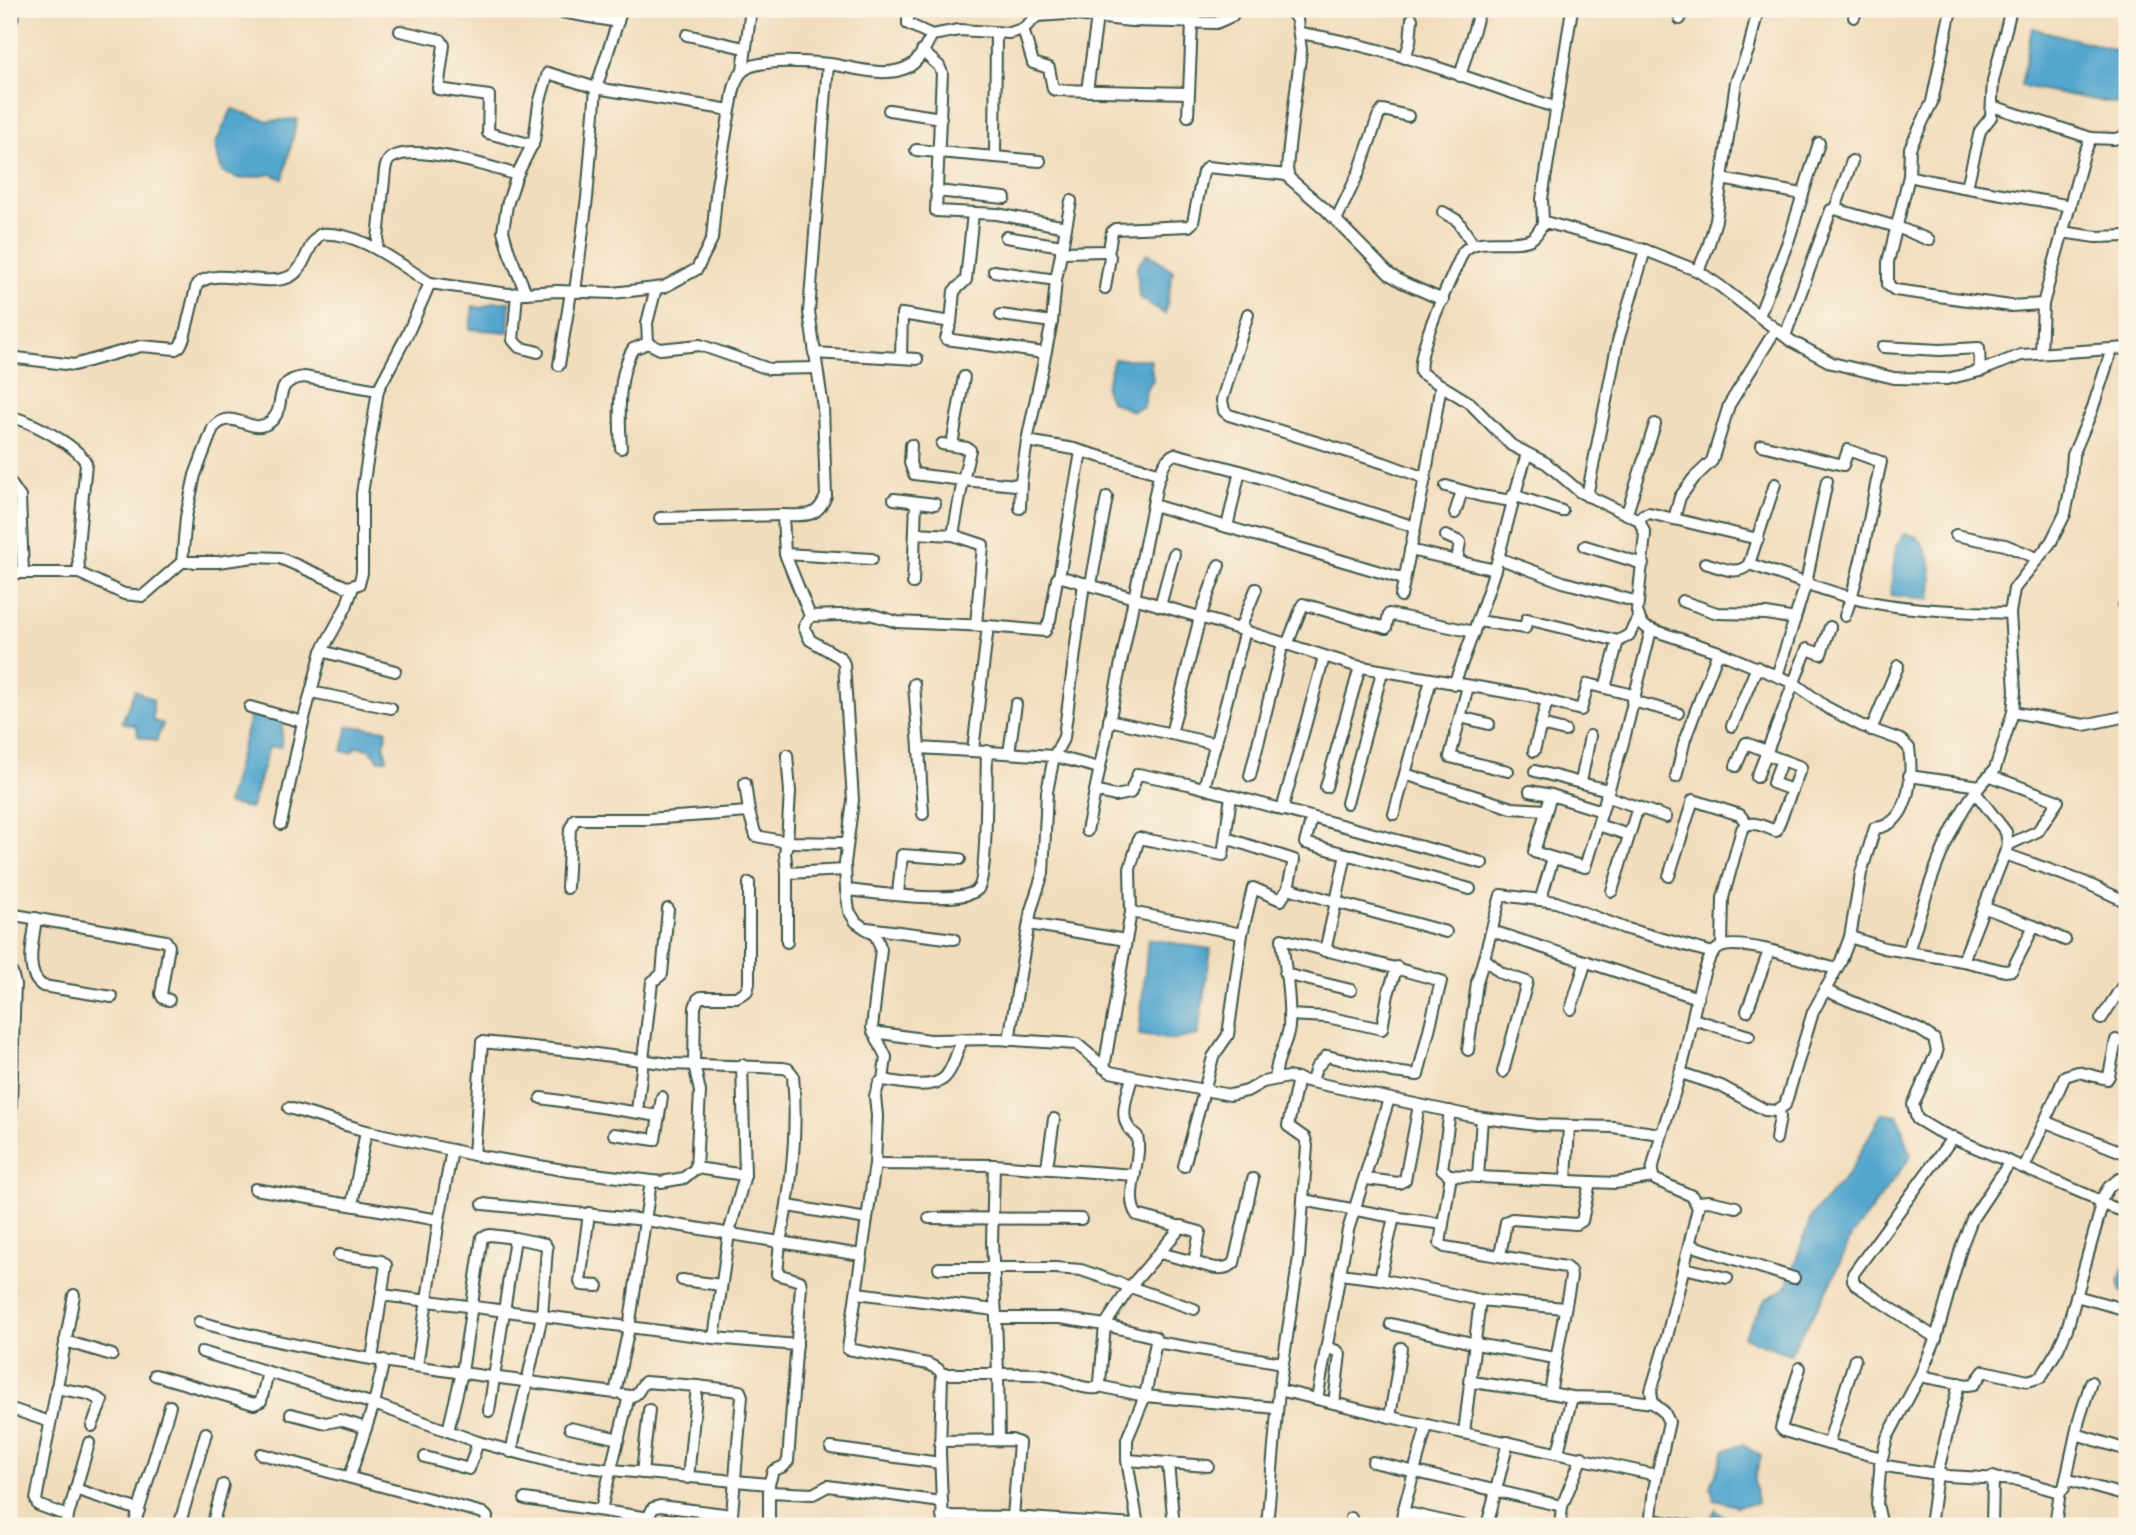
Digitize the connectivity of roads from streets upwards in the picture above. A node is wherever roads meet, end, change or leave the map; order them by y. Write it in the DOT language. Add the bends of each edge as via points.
graph roads {
  1 [pos="15,9"];
  2 [pos="545,9"];
  3 [pos="622,9"];
  4 [pos="751,9"];
  5 [pos="908,9"];
  6 [pos="1159,9"];
  7 [pos="1237,9"];
  8 [pos="1289,9"];
  9 [pos="1480,9"];
  10 [pos="1572,9"];
  11 [pos="1758,9"];
  12 [pos="1951,9"];
  13 [pos="2011,9"];
  14 [pos="1060,12"];
  15 [pos="1102,15"];
  16 [pos="1412,19"];
  17 [pos="1158,21"];
  18 [pos="618,22"];
  19 [pos="1192,23"];
  20 [pos="9,28"];
  21 [pos="1023,29"];
  22 [pos="400,31"];
  23 [pos="996,32"];
  24 [pos="1300,33"];
  25 [pos="687,35"];
  26 [pos="932,35"];
  27 [pos="744,48"];
  28 [pos="922,51"];
  29 [pos="1405,58"];
  30 [pos="828,64"];
  31 [pos="743,70"];
  32 [pos="1460,76"];
  33 [pos="596,88"];
  34 [pos="1087,91"];
  35 [pos="1189,93"];
  36 [pos="1992,106"];
  37 [pos="1557,108"];
  38 [pos="730,110"];
  39 [pos="890,110"];
  40 [pos="1188,116"];
  41 [pos="1408,116"];
  42 [pos="941,117"];
  43 [pos="2127,136"];
  44 [pos="2091,138"];
  45 [pos="1819,143"];
  46 [pos="533,145"];
  47 [pos="915,150"];
  48 [pos="939,152"];
  49 [pos="995,157"];
  50 [pos="1040,161"];
  51 [pos="1852,161"];
  52 [pos="517,175"];
  53 [pos="1289,175"];
  54 [pos="1909,176"];
  55 [pos="1722,180"];
  56 [pos="1967,187"];
  57 [pos="936,191"];
  58 [pos="1802,194"];
  59 [pos="1005,198"];
  60 [pos="1071,201"];
  61 [pos="2070,206"];
  62 [pos="1835,209"];
  63 [pos="1443,212"];
  64 [pos="973,213"];
  65 [pos="1336,220"];
  66 [pos="1543,222"];
  67 [pos="1066,227"];
  68 [pos="1897,227"];
  69 [pos="2062,232"];
  70 [pos="2127,236"];
  71 [pos="1006,237"];
  72 [pos="1928,240"];
  73 [pos="1473,244"];
  74 [pos="377,249"];
  75 [pos="1061,249"];
  76 [pos="1107,250"];
  77 [pos="1645,250"];
  78 [pos="994,271"];
  79 [pos="1698,271"];
  80 [pos="1056,280"];
  81 [pos="430,283"];
  82 [pos="656,288"];
  83 [pos="1105,288"];
  84 [pos="575,292"];
  85 [pos="522,293"];
  86 [pos="1443,300"];
  87 [pos="2043,304"];
  88 [pos="1248,314"];
  89 [pos="1001,315"];
  90 [pos="1759,316"];
  91 [pos="951,322"];
  92 [pos="1052,322"];
  93 [pos="1780,333"];
  94 [pos="648,342"];
  95 [pos="1883,347"];
  96 [pos="2127,347"];
  97 [pos="2112,349"];
  98 [pos="538,352"];
  99 [pos="814,353"];
  100 [pos="2041,353"];
  101 [pos="1044,354"];
  102 [pos="9,358"];
  103 [pos="901,358"];
  104 [pos="917,359"];
  105 [pos="559,365"];
  106 [pos="816,368"];
  107 [pos="1980,371"];
  108 [pos="964,377"];
  109 [pos="1441,385"];
  110 [pos="378,390"];
  111 [pos="9,417"];
  112 [pos="1655,424"];
  113 [pos="1027,441"];
  114 [pos="911,445"];
  115 [pos="1762,445"];
  116 [pos="621,448"];
  117 [pos="1081,452"];
  118 [pos="1527,453"];
  119 [pos="1241,471"];
  120 [pos="1161,474"];
  121 [pos="1425,478"];
  122 [pos="963,480"];
  123 [pos="9,481"];
  124 [pos="1021,481"];
  125 [pos="1827,481"];
  126 [pos="1775,484"];
  127 [pos="1446,486"];
  128 [pos="1462,491"];
  129 [pos="1107,496"];
  130 [pos="1587,496"];
  131 [pos="1512,498"];
  132 [pos="894,499"];
  133 [pos="916,502"];
  134 [pos="935,504"];
  135 [pos="1153,505"];
  136 [pos="1020,508"];
  137 [pos="1562,511"];
  138 [pos="1455,513"];
  139 [pos="1627,513"];
  140 [pos="783,515"];
  141 [pos="660,518"];
  142 [pos="1674,519"];
  143 [pos="1639,520"];
  144 [pos="1227,527"];
  145 [pos="1415,527"];
  146 [pos="915,533"];
  147 [pos="953,535"];
  148 [pos="1956,535"];
  149 [pos="1446,536"];
  150 [pos="1758,539"];
  151 [pos="1585,546"];
  152 [pos="1410,550"];
  153 [pos="785,554"];
  154 [pos="1174,554"];
  155 [pos="1498,558"];
  156 [pos="2037,558"];
  157 [pos="872,559"];
  158 [pos="1457,561"];
  159 [pos="182,562"];
  160 [pos="1643,564"];
  161 [pos="1706,564"];
  162 [pos="1749,564"];
  163 [pos="1219,565"];
  164 [pos="1495,570"];
  165 [pos="9,573"];
  166 [pos="23,573"];
  167 [pos="79,573"];
  168 [pos="1059,577"];
  169 [pos="1404,579"];
  170 [pos="913,583"];
  171 [pos="1806,583"];
  172 [pos="1087,584"];
  173 [pos="352,587"];
  174 [pos="1256,589"];
  175 [pos="1401,596"];
  176 [pos="1136,598"];
  177 [pos="1852,598"];
  178 [pos="1638,601"];
  179 [pos="1682,601"];
  180 [pos="1160,606"];
  181 [pos="2010,613"];
  182 [pos="810,615"];
  183 [pos="1845,616"];
  184 [pos="1200,617"];
  185 [pos="1638,618"];
  186 [pos="1795,619"];
  187 [pos="976,625"];
  188 [pos="988,626"];
  189 [pos="1476,626"];
  190 [pos="1830,627"];
  191 [pos="1242,630"];
  192 [pos="1651,630"];
  193 [pos="1618,641"];
  194 [pos="1285,644"];
  195 [pos="322,651"];
  196 [pos="1718,652"];
  197 [pos="1324,657"];
  198 [pos="1898,666"];
  199 [pos="1360,667"];
  200 [pos="1757,667"];
  201 [pos="395,671"];
  202 [pos="1382,672"];
  203 [pos="1777,676"];
  204 [pos="1431,680"];
  205 [pos="1794,683"];
  206 [pos="914,684"];
  207 [pos="1454,684"];
  208 [pos="1468,686"];
  209 [pos="1605,688"];
  210 [pos="311,692"];
  211 [pos="1633,698"];
  212 [pos="1547,701"];
  213 [pos="1016,704"];
  214 [pos="250,707"];
  215 [pos="391,708"];
  216 [pos="2013,712"];
  217 [pos="1678,713"];
  218 [pos="2127,716"];
  219 [pos="1460,717"];
  220 [pos="1109,720"];
  221 [pos="303,722"];
  222 [pos="1489,724"];
  223 [pos="1541,725"];
  224 [pos="1732,726"];
  225 [pos="1871,730"];
  226 [pos="1565,731"];
  227 [pos="1171,734"];
  228 [pos="1590,736"];
  229 [pos="1216,744"];
  230 [pos="919,748"];
  231 [pos="973,750"];
  232 [pos="986,751"];
  233 [pos="1534,751"];
  234 [pos="1009,752"];
  235 [pos="1766,752"];
  236 [pos="787,755"];
  237 [pos="1054,756"];
  238 [pos="1782,760"];
  239 [pos="1736,766"];
  240 [pos="1099,768"];
  241 [pos="1507,771"];
  242 [pos="1535,771"];
  243 [pos="1405,774"];
  244 [pos="1250,776"];
  245 [pos="1909,776"];
  246 [pos="1991,776"];
  247 [pos="1676,777"];
  248 [pos="1757,777"];
  249 [pos="1581,782"];
  250 [pos="745,783"];
  251 [pos="1204,788"];
  252 [pos="1326,788"];
  253 [pos="1978,789"];
  254 [pos="1792,790"];
  255 [pos="1095,792"];
  256 [pos="1530,792"];
  257 [pos="1607,793"];
  258 [pos="1551,795"];
  259 [pos="1231,796"];
  260 [pos="1347,803"];
  261 [pos="1638,807"];
  262 [pos="1282,810"];
  263 [pos="1546,810"];
  264 [pos="1602,811"];
  265 [pos="749,812"];
  266 [pos="923,814"];
  267 [pos="1394,814"];
  268 [pos="1666,817"];
  269 [pos="1312,818"];
  270 [pos="281,824"];
  271 [pos="1747,824"];
  272 [pos="1598,825"];
  273 [pos="1087,831"];
  274 [pos="1629,835"];
  275 [pos="1226,838"];
  276 [pos="787,842"];
  277 [pos="848,843"];
  278 [pos="2006,849"];
  279 [pos="1346,854"];
  280 [pos="1553,858"];
  281 [pos="960,859"];
  282 [pos="1482,863"];
  283 [pos="845,870"];
  284 [pos="787,873"];
  285 [pos="1669,876"];
  286 [pos="749,883"];
  287 [pos="567,888"];
  288 [pos="1288,888"];
  289 [pos="1470,889"];
  290 [pos="846,890"];
  291 [pos="1612,891"];
  292 [pos="898,894"];
  293 [pos="1541,898"];
  294 [pos="1336,902"];
  295 [pos="2127,902"];
  296 [pos="1985,908"];
  297 [pos="668,909"];
  298 [pos="1131,912"];
  299 [pos="9,914"];
  300 [pos="36,918"];
  301 [pos="1029,924"];
  302 [pos="2034,926"];
  303 [pos="864,927"];
  304 [pos="1492,931"];
  305 [pos="1446,932"];
  306 [pos="1242,934"];
  307 [pos="1850,937"];
  308 [pos="954,939"];
  309 [pos="1126,940"];
  310 [pos="2065,940"];
  311 [pos="787,942"];
  312 [pos="1718,950"];
  313 [pos="1325,951"];
  314 [pos="1769,951"];
  315 [pos="1908,952"];
  316 [pos="1484,958"];
  317 [pos="1586,961"];
  318 [pos="1963,961"];
  319 [pos="1396,967"];
  320 [pos="1836,969"];
  321 [pos="9,971"];
  322 [pos="1285,974"];
  323 [pos="2127,979"];
  324 [pos="1527,982"];
  325 [pos="1540,986"];
  326 [pos="1351,990"];
  327 [pos="1824,990"];
  328 [pos="111,997"];
  329 [pos="1698,998"];
  330 [pos="169,1000"];
  331 [pos="1571,1009"];
  332 [pos="1747,1011"];
  333 [pos="1289,1015"];
  334 [pos="1693,1019"];
  335 [pos="2101,1019"];
  336 [pos="873,1032"];
  337 [pos="1749,1036"];
  338 [pos="962,1040"];
  339 [pos="1009,1040"];
  340 [pos="2127,1044"];
  341 [pos="1468,1050"];
  342 [pos="644,1060"];
  343 [pos="694,1065"];
  344 [pos="742,1065"];
  345 [pos="1104,1068"];
  346 [pos="1503,1072"];
  347 [pos="1681,1073"];
  348 [pos="1132,1077"];
  349 [pos="1298,1078"];
  350 [pos="1276,1079"];
  351 [pos="883,1080"];
  352 [pos="1312,1082"];
  353 [pos="1205,1090"];
  354 [pos="662,1097"];
  355 [pos="541,1098"];
  356 [pos="1389,1099"];
  357 [pos="1419,1105"];
  358 [pos="289,1108"];
  359 [pos="1779,1110"];
  360 [pos="10,1111"];
  361 [pos="637,1111"];
  362 [pos="1450,1111"];
  363 [pos="659,1116"];
  364 [pos="1482,1118"];
  365 [pos="1054,1119"];
  366 [pos="2046,1122"];
  367 [pos="1569,1126"];
  368 [pos="10,1131"];
  369 [pos="366,1131"];
  370 [pos="1661,1133"];
  371 [pos="614,1134"];
  372 [pos="1952,1137"];
  373 [pos="1776,1139"];
  374 [pos="452,1150"];
  375 [pos="2127,1154"];
  376 [pos="474,1155"];
  377 [pos="2010,1162"];
  378 [pos="875,1164"];
  379 [pos="994,1165"];
  380 [pos="1184,1166"];
  381 [pos="1047,1167"];
  382 [pos="696,1168"];
  383 [pos="2024,1168"];
  384 [pos="745,1175"];
  385 [pos="1135,1175"];
  386 [pos="1451,1175"];
  387 [pos="1478,1177"];
  388 [pos="1653,1177"];
  389 [pos="1366,1179"];
  390 [pos="1253,1180"];
  391 [pos="651,1181"];
  392 [pos="1566,1181"];
  393 [pos="2127,1181"];
  394 [pos="1590,1182"];
  395 [pos="255,1189"];
  396 [pos="1303,1200"];
  397 [pos="1697,1202"];
  398 [pos="2099,1203"];
  399 [pos="483,1204"];
  400 [pos="352,1205"];
  401 [pos="788,1206"];
  402 [pos="1736,1207"];
  403 [pos="1354,1209"];
  404 [pos="2123,1211"];
  405 [pos="589,1213"];
  406 [pos="1394,1217"];
  407 [pos="929,1218"];
  408 [pos="867,1219"];
  409 [pos="993,1219"];
  410 [pos="1081,1219"];
  411 [pos="439,1220"];
  412 [pos="646,1220"];
  413 [pos="1443,1224"];
  414 [pos="1182,1226"];
  415 [pos="729,1233"];
  416 [pos="515,1238"];
  417 [pos="780,1242"];
  418 [pos="1690,1245"];
  419 [pos="1160,1253"];
  420 [pos="339,1255"];
  421 [pos="861,1255"];
  422 [pos="1500,1256"];
  423 [pos="1194,1262"];
  424 [pos="939,1268"];
  425 [pos="993,1268"];
  426 [pos="1684,1268"];
  427 [pos="1340,1274"];
  428 [pos="1727,1278"];
  429 [pos="1794,1278"];
  430 [pos="1380,1279"];
  431 [pos="682,1280"];
  432 [pos="721,1285"];
  433 [pos="598,1286"];
  434 [pos="1130,1287"];
  435 [pos="857,1293"];
  436 [pos="74,1295"];
  437 [pos="382,1295"];
  438 [pos="2076,1296"];
  439 [pos="1480,1300"];
  440 [pos="426,1301"];
  441 [pos="471,1307"];
  442 [pos="1564,1308"];
  443 [pos="1194,1309"];
  444 [pos="2127,1310"];
  445 [pos="505,1312"];
  446 [pos="995,1314"];
  447 [pos="542,1316"];
  448 [pos="199,1322"];
  449 [pos="1391,1324"];
  450 [pos="1105,1325"];
  451 [pos="629,1328"];
  452 [pos="714,1338"];
  453 [pos="1936,1338"];
  454 [pos="65,1340"];
  455 [pos="1156,1342"];
  456 [pos="1476,1344"];
  457 [pos="797,1345"];
  458 [pos="1328,1348"];
  459 [pos="1401,1348"];
  460 [pos="202,1352"];
  461 [pos="112,1354"];
  462 [pos="1555,1358"];
  463 [pos="378,1359"];
  464 [pos="1855,1359"];
  465 [pos="1283,1363"];
  466 [pos="417,1366"];
  467 [pos="1800,1368"];
  468 [pos="268,1372"];
  469 [pos="462,1372"];
  470 [pos="942,1374"];
  471 [pos="998,1374"];
  472 [pos="155,1375"];
  473 [pos="1920,1376"];
  474 [pos="495,1378"];
  475 [pos="526,1382"];
  476 [pos="1472,1382"];
  477 [pos="2091,1382"];
  478 [pos="1959,1383"];
  479 [pos="697,1386"];
  480 [pos="1099,1386"];
  481 [pos="56,1388"];
  482 [pos="1279,1390"];
  483 [pos="615,1393"];
  484 [pos="1550,1393"];
  485 [pos="629,1396"];
  486 [pos="1145,1396"];
  487 [pos="1572,1397"];
  488 [pos="1317,1399"];
  489 [pos="1334,1403"];
  490 [pos="374,1404"];
  491 [pos="1653,1404"];
  492 [pos="170,1406"];
  493 [pos="9,1408"];
  494 [pos="1277,1408"];
  495 [pos="649,1410"];
  496 [pos="489,1411"];
  497 [pos="291,1414"];
  498 [pos="1390,1417"];
  499 [pos="50,1422"];
  500 [pos="1427,1425"];
  501 [pos="92,1426"];
  502 [pos="366,1428"];
  503 [pos="570,1428"];
  504 [pos="447,1431"];
  505 [pos="206,1433"];
  506 [pos="1464,1433"];
  507 [pos="2076,1434"];
  508 [pos="619,1439"];
  509 [pos="999,1440"];
  510 [pos="940,1441"];
  511 [pos="478,1442"];
  512 [pos="1508,1442"];
  513 [pos="89,1443"];
  514 [pos="1828,1444"];
  515 [pos="831,1448"];
  516 [pos="2127,1450"];
  517 [pos="512,1452"];
  518 [pos="1558,1452"];
  519 [pos="261,1454"];
  520 [pos="425,1457"];
  521 [pos="1582,1457"];
  522 [pos="1127,1460"];
  523 [pos="1373,1462"];
  524 [pos="1881,1462"];
  525 [pos="940,1463"];
  526 [pos="1168,1463"];
  527 [pos="1209,1466"];
  528 [pos="612,1470"];
  529 [pos="1413,1472"];
  530 [pos="642,1473"];
  531 [pos="1657,1475"];
  532 [pos="1937,1475"];
  533 [pos="350,1476"];
  534 [pos="1993,1477"];
  535 [pos="688,1478"];
  536 [pos="2066,1479"];
  537 [pos="735,1481"];
  538 [pos="223,1485"];
  539 [pos="769,1488"];
  540 [pos="75,1489"];
  541 [pos="2060,1491"];
  542 [pos="1496,1492"];
  543 [pos="2127,1496"];
  544 [pos="526,1499"];
  545 [pos="941,1502"];
  546 [pos="1562,1506"];
  547 [pos="601,1509"];
  548 [pos="139,1510"];
  549 [pos="1403,1512"];
  550 [pos="1013,1517"];
  551 [pos="67,1521"];
  552 [pos="732,1521"];
  553 [pos="943,1521"];
  554 [pos="648,1523"];
  555 [pos="1651,1523"];
  556 [pos="134,1526"];
  557 [pos="179,1526"];
  558 [pos="212,1526"];
  559 [pos="486,1526"];
  560 [pos="769,1526"];
  561 [pos="1138,1526"];
  562 [pos="1150,1526"];
  563 [pos="1174,1526"];
  564 [pos="1268,1526"];
  565 [pos="1401,1526"];
  566 [pos="1465,1526"];
  567 [pos="1487,1526"];
  568 [pos="1560,1526"];
  569 [pos="1692,1526"];
  570 [pos="1882,1526"];
  571 [pos="1930,1526"];
  572 [pos="1992,1526"];
  573 [pos="2055,1526"];
  1 -- 20 [label="street"];
  2 -- 18 [label="street"];
  3 -- 18 [label="street"];
  4 -- 27 [label="street"];
  5 -- 26 [label="street" via="908,24"];
  6 -- 17 [label="street"];
  7 -- 19 [label="street" via="1216,23"];
  8 -- 24 [label="street"];
  9 -- 32 [label="street"];
  10 -- 37 [label="street"];
  11 -- 55 [label="street" via="1736,82"];
  12 -- 54 [label="street" via="1932,102 1910,148"];
  13 -- 36 [label="street" via="1993,81"];
  14 -- 15 [label="street"];
  14 -- 21 [label="street" via="1037,16"];
  15 -- 17 [label="street"];
  15 -- 34 [label="street"];
  16 -- 29 [label="street"];
  17 -- 19 [label="street"];
  18 -- 33 [label="street"];
  19 -- 35 [label="street"];
  21 -- 23 [label="street"];
  21 -- 34 [label="street" via="1033,63 1049,68 1053,89"];
  22 -- 46 [label="street" via="441,40 438,89 489,96 488,134"];
  23 -- 26 [label="street" via="959,30"];
  23 -- 49 [label="street"];
  24 -- 29 [label="street"];
  24 -- 53 [label="street"];
  25 -- 27 [label="street"];
  26 -- 28 [label="street"];
  27 -- 31 [label="street"];
  28 -- 30 [label="street" via="913,64 897,71"];
  28 -- 42 [label="street" via="942,73"];
  29 -- 32 [label="street"];
  30 -- 31 [label="street" via="760,62"];
  30 -- 99 [label="street" via="810,312"];
  31 -- 38 [label="street"];
  32 -- 37 [label="street"];
  33 -- 38 [label="street"];
  33 -- 46 [label="street" via="548,73"];
  33 -- 84 [label="street"];
  34 -- 35 [label="street"];
  35 -- 40 [label="street"];
  36 -- 44 [label="street"];
  36 -- 56 [label="street" via="1991,117 1980,131"];
  37 -- 66 [label="street" via="1542,199"];
  38 -- 82 [label="street" via="712,239 697,269"];
  39 -- 42 [label="street"];
  41 -- 65 [label="street" via="1383,110 1378,117"];
  42 -- 48 [label="street"];
  43 -- 44 [label="street"];
  44 -- 61 [label="street"];
  45 -- 58 [label="street"];
  46 -- 52 [label="street"];
  47 -- 48 [label="street"];
  48 -- 49 [label="street"];
  48 -- 57 [label="street"];
  49 -- 50 [label="street"];
  51 -- 62 [label="street"];
  52 -- 74 [label="street" via="459,158 418,154 390,158"];
  52 -- 85 [label="street" via="503,231"];
  53 -- 65 [label="street"];
  53 -- 76 [label="street" via="1207,167 1192,224 1115,229"];
  54 -- 56 [label="street"];
  54 -- 68 [label="street"];
  55 -- 58 [label="street"];
  55 -- 79 [label="street" via="1716,220"];
  56 -- 61 [label="street"];
  57 -- 59 [label="street"];
  57 -- 64 [label="street" via="936,211"];
  58 -- 90 [label="street"];
  60 -- 67 [label="street"];
  61 -- 69 [label="street"];
  62 -- 68 [label="street"];
  62 -- 93 [label="street" via="1830,210"];
  63 -- 73 [label="street" via="1458,221"];
  64 -- 67 [label="street"];
  64 -- 91 [label="street" via="966,280 954,291"];
  65 -- 86 [label="street" via="1389,274"];
  66 -- 73 [label="street" via="1528,240"];
  66 -- 77 [label="street"];
  67 -- 75 [label="street"];
  68 -- 72 [label="street"];
  68 -- 87 [label="street" via="1886,279 1895,290 2011,306"];
  69 -- 70 [label="street"];
  69 -- 87 [label="street"];
  71 -- 75 [label="street"];
  73 -- 86 [label="street" via="1463,252"];
  74 -- 81 [label="street"];
  74 -- 102 [label="street" via="321,234 291,276 203,279 197,284 184,338 176,349 141,346 74,365"];
  75 -- 76 [label="street" via="1080,253"];
  75 -- 80 [label="street"];
  76 -- 83 [label="street"];
  77 -- 79 [label="street"];
  77 -- 130 [label="street" via="1618,341"];
  78 -- 80 [label="street"];
  79 -- 90 [label="street"];
  80 -- 92 [label="street"];
  81 -- 85 [label="street"];
  81 -- 110 [label="street"];
  82 -- 84 [label="street"];
  82 -- 94 [label="street" via="647,323"];
  84 -- 85 [label="street"];
  84 -- 105 [label="street" via="571,292"];
  85 -- 98 [label="street" via="513,340 519,347"];
  86 -- 109 [label="street" via="1420,364 1424,376"];
  87 -- 100 [label="street"];
  88 -- 121 [label="street" via="1222,400 1224,411"];
  89 -- 92 [label="street"];
  90 -- 93 [label="street"];
  91 -- 101 [label="street" via="946,339"];
  91 -- 103 [label="street" via="902,314"];
  92 -- 101 [label="street"];
  93 -- 107 [label="street" via="1832,363 1894,378 1947,379"];
  93 -- 142 [label="street" via="1729,405 1712,461 1680,497"];
  94 -- 106 [label="street" via="660,349 701,345 769,369"];
  94 -- 116 [label="street" via="633,349 626,365"];
  95 -- 107 [label="street" via="1979,348"];
  96 -- 97 [label="street"];
  97 -- 100 [label="street"];
  97 -- 156 [label="street" via="2073,455 2066,514"];
  99 -- 103 [label="street"];
  99 -- 106 [label="street"];
  100 -- 107 [label="street" via="2021,355"];
  101 -- 113 [label="street"];
  103 -- 104 [label="street"];
  106 -- 140 [label="street" via="823,408 826,496 814,513"];
  108 -- 122 [label="street" via="947,445 970,450"];
  109 -- 118 [label="street" via="1470,403 1511,445"];
  109 -- 121 [label="street"];
  110 -- 159 [label="street" via="292,378 268,423 218,422 195,475"];
  110 -- 173 [label="street" via="362,494 362,579"];
  111 -- 167 [label="street" via="22,419 74,449 86,463"];
  112 -- 139 [label="street"];
  113 -- 117 [label="street"];
  113 -- 124 [label="street"];
  114 -- 122 [label="street" via="914,474"];
  115 -- 177 [label="street" via="1843,465 1848,450 1881,462"];
  117 -- 120 [label="street"];
  117 -- 168 [label="street"];
  118 -- 130 [label="street"];
  118 -- 131 [label="street"];
  119 -- 120 [label="street" via="1175,454 1169,456"];
  119 -- 144 [label="street"];
  119 -- 145 [label="street"];
  120 -- 135 [label="street"];
  121 -- 145 [label="street"];
  122 -- 124 [label="street" via="1016,485"];
  122 -- 147 [label="street"];
  123 -- 166 [label="street" via="20,497"];
  124 -- 136 [label="street"];
  125 -- 171 [label="street"];
  126 -- 150 [label="street"];
  127 -- 128 [label="street"];
  128 -- 131 [label="street"];
  128 -- 138 [label="street"];
  129 -- 172 [label="street"];
  130 -- 139 [label="street"];
  131 -- 137 [label="street"];
  131 -- 155 [label="street"];
  132 -- 133 [label="street"];
  133 -- 134 [label="street"];
  133 -- 146 [label="street"];
  135 -- 144 [label="street"];
  135 -- 176 [label="street"];
  139 -- 143 [label="street"];
  140 -- 141 [label="street"];
  140 -- 153 [label="street"];
  142 -- 143 [label="street" via="1648,513"];
  142 -- 150 [label="street"];
  143 -- 160 [label="street" via="1645,534"];
  144 -- 169 [label="street"];
  145 -- 152 [label="street"];
  146 -- 147 [label="street"];
  146 -- 170 [label="street"];
  147 -- 187 [label="street" via="983,545"];
  148 -- 156 [label="street" via="2005,545"];
  149 -- 158 [label="street" via="1460,542"];
  150 -- 162 [label="street"];
  151 -- 160 [label="street"];
  152 -- 158 [label="street"];
  152 -- 169 [label="street"];
  153 -- 157 [label="street"];
  153 -- 182 [label="street"];
  154 -- 180 [label="street"];
  155 -- 164 [label="street"];
  155 -- 178 [label="street" via="1563,582"];
  156 -- 181 [label="street" via="2014,589"];
  158 -- 164 [label="street"];
  159 -- 167 [label="street" via="143,596 124,594"];
  159 -- 173 [label="street" via="280,558"];
  160 -- 178 [label="street"];
  161 -- 162 [label="street" via="1737,571"];
  162 -- 171 [label="street"];
  163 -- 184 [label="street"];
  164 -- 189 [label="street"];
  165 -- 166 [label="street"];
  166 -- 167 [label="street"];
  168 -- 172 [label="street"];
  168 -- 188 [label="street" via="1045,631"];
  169 -- 175 [label="street"];
  171 -- 177 [label="street"];
  171 -- 186 [label="street"];
  172 -- 176 [label="street"];
  172 -- 237 [label="street" via="1064,737"];
  173 -- 195 [label="street"];
  174 -- 191 [label="street"];
  176 -- 180 [label="street"];
  176 -- 220 [label="street"];
  177 -- 181 [label="street"];
  177 -- 183 [label="street"];
  178 -- 185 [label="street"];
  179 -- 186 [label="street" via="1717,613"];
  180 -- 184 [label="street"];
  181 -- 216 [label="street"];
  182 -- 187 [label="street" via="870,614 897,622"];
  182 -- 277 [label="street" via="804,626 810,640 844,664 853,800"];
  184 -- 191 [label="street"];
  184 -- 227 [label="street"];
  185 -- 192 [label="street"];
  185 -- 193 [label="street" via="1629,635"];
  186 -- 203 [label="street"];
  187 -- 188 [label="street"];
  188 -- 231 [label="street"];
  189 -- 193 [label="street" via="1525,628 1527,619"];
  189 -- 194 [label="street" via="1389,614 1386,628 1303,604"];
  189 -- 207 [label="street"];
  190 -- 205 [label="street" via="1821,654 1807,649"];
  191 -- 194 [label="street"];
  191 -- 229 [label="street"];
  192 -- 196 [label="street"];
  192 -- 211 [label="street"];
  193 -- 209 [label="street"];
  194 -- 197 [label="street"];
  194 -- 244 [label="street"];
  195 -- 201 [label="street"];
  195 -- 210 [label="street"];
  196 -- 200 [label="street"];
  196 -- 247 [label="street" via="1688,729"];
  197 -- 199 [label="street"];
  197 -- 262 [label="street"];
  198 -- 225 [label="street"];
  199 -- 202 [label="street"];
  199 -- 252 [label="street"];
  200 -- 203 [label="street"];
  200 -- 224 [label="street"];
  202 -- 204 [label="street"];
  202 -- 260 [label="street"];
  203 -- 205 [label="street"];
  204 -- 207 [label="street"];
  204 -- 243 [label="street"];
  205 -- 225 [label="street"];
  205 -- 235 [label="street"];
  206 -- 230 [label="street"];
  207 -- 208 [label="street"];
  208 -- 212 [label="street"];
  208 -- 219 [label="street"];
  209 -- 211 [label="street"];
  209 -- 212 [label="street" via="1588,684 1581,710"];
  210 -- 215 [label="street"];
  210 -- 221 [label="street"];
  211 -- 217 [label="street"];
  211 -- 257 [label="street"];
  212 -- 223 [label="street"];
  213 -- 234 [label="street"];
  214 -- 221 [label="street"];
  216 -- 218 [label="street" via="2084,725"];
  216 -- 246 [label="street"];
  219 -- 222 [label="street"];
  219 -- 241 [label="street" via="1450,757"];
  220 -- 227 [label="street"];
  220 -- 240 [label="street"];
  221 -- 270 [label="street"];
  223 -- 226 [label="street"];
  223 -- 233 [label="street"];
  225 -- 245 [label="street" via="1907,744"];
  227 -- 229 [label="street"];
  228 -- 249 [label="street"];
  229 -- 251 [label="street"];
  230 -- 231 [label="street"];
  230 -- 266 [label="street"];
  231 -- 232 [label="street"];
  232 -- 234 [label="street"];
  232 -- 292 [label="street" via="979,889 949,898"];
  234 -- 237 [label="street"];
  235 -- 238 [label="street"];
  235 -- 239 [label="street" via="1746,743"];
  235 -- 248 [label="street"];
  236 -- 276 [label="street"];
  237 -- 240 [label="street"];
  237 -- 301 [label="street" via="1046,792 1043,873"];
  238 -- 254 [label="street" via="1773,783"];
  238 -- 254 [label="street" via="1801,767"];
  240 -- 255 [label="street"];
  242 -- 249 [label="street"];
  243 -- 263 [label="street" via="1511,808"];
  243 -- 267 [label="street"];
  245 -- 253 [label="street"];
  245 -- 307 [label="street" via="1902,813 1875,828 1861,873"];
  246 -- 253 [label="street"];
  246 -- 278 [label="street" via="2058,801 2038,831"];
  249 -- 257 [label="street"];
  250 -- 265 [label="street"];
  251 -- 255 [label="street" via="1138,774 1130,793"];
  251 -- 259 [label="street"];
  253 -- 278 [label="street" via="2006,832"];
  253 -- 315 [label="street" via="1936,867"];
  254 -- 271 [label="street" via="1776,831"];
  255 -- 273 [label="street"];
  256 -- 258 [label="street"];
  257 -- 261 [label="street"];
  257 -- 264 [label="street"];
  258 -- 263 [label="street"];
  258 -- 264 [label="street"];
  259 -- 262 [label="street"];
  259 -- 275 [label="street"];
  261 -- 268 [label="street"];
  261 -- 274 [label="street"];
  262 -- 269 [label="street"];
  263 -- 280 [label="street" via="1534,852"];
  264 -- 272 [label="street"];
  265 -- 276 [label="street" via="756,836"];
  265 -- 287 [label="street" via="647,820 575,819 570,829"];
  269 -- 279 [label="street" via="1305,843"];
  269 -- 282 [label="street"];
  271 -- 285 [label="street" via="1740,815 1693,800"];
  271 -- 312 [label="street" via="1723,898"];
  272 -- 274 [label="street"];
  272 -- 280 [label="street" via="1584,867"];
  274 -- 291 [label="street"];
  275 -- 288 [label="street" via="1294,860"];
  275 -- 298 [label="street" via="1223,855 1139,838 1130,869"];
  276 -- 277 [label="street"];
  276 -- 284 [label="street"];
  277 -- 283 [label="street"];
  278 -- 295 [label="street"];
  278 -- 296 [label="street"];
  279 -- 289 [label="street"];
  279 -- 294 [label="street"];
  280 -- 293 [label="street"];
  281 -- 292 [label="street" via="902,855"];
  283 -- 284 [label="street"];
  283 -- 290 [label="street"];
  284 -- 311 [label="street"];
  286 -- 343 [label="street" via="747,991 736,997 698,999"];
  288 -- 294 [label="street"];
  288 -- 306 [label="street" via="1281,900 1253,888"];
  290 -- 292 [label="street"];
  290 -- 303 [label="street" via="849,911"];
  293 -- 304 [label="street" via="1501,895"];
  293 -- 312 [label="street" via="1624,928"];
  294 -- 305 [label="street"];
  294 -- 313 [label="street"];
  296 -- 302 [label="street"];
  296 -- 318 [label="street"];
  297 -- 342 [label="street" via="662,974 652,982"];
  298 -- 306 [label="street"];
  298 -- 309 [label="street"];
  299 -- 300 [label="street"];
  300 -- 328 [label="street" via="32,970 37,982"];
  300 -- 330 [label="street" via="166,941 161,994"];
  301 -- 309 [label="street"];
  301 -- 339 [label="street"];
  302 -- 310 [label="street"];
  302 -- 318 [label="street" via="2012,970"];
  303 -- 308 [label="street"];
  303 -- 336 [label="street" via="876,936 881,949"];
  304 -- 316 [label="street"];
  304 -- 317 [label="street"];
  306 -- 353 [label="street" via="1228,1035 1213,1057"];
  307 -- 315 [label="street"];
  307 -- 320 [label="street"];
  309 -- 345 [label="street"];
  312 -- 314 [label="street" via="1736,945"];
  312 -- 329 [label="street" via="1703,975"];
  313 -- 319 [label="street"];
  313 -- 322 [label="street" via="1282,939"];
  314 -- 320 [label="street"];
  314 -- 332 [label="street"];
  315 -- 318 [label="street"];
  316 -- 324 [label="street" via="1501,973"];
  316 -- 341 [label="street"];
  317 -- 329 [label="street"];
  317 -- 331 [label="street"];
  319 -- 333 [label="street" via="1382,1029 1327,1017"];
  319 -- 352 [label="street" via="1441,981 1419,1075 1327,1056 1316,1068"];
  320 -- 327 [label="street"];
  321 -- 360 [label="street" via="15,984"];
  322 -- 326 [label="street"];
  322 -- 333 [label="street"];
  323 -- 335 [label="street"];
  324 -- 325 [label="street"];
  324 -- 346 [label="street"];
  327 -- 359 [label="street"];
  327 -- 372 [label="street" via="1934,1039 1937,1052 1913,1112 1917,1119"];
  329 -- 334 [label="street"];
  333 -- 350 [label="street"];
  334 -- 337 [label="street"];
  334 -- 347 [label="street"];
  336 -- 338 [label="street"];
  336 -- 351 [label="street" via="886,1057"];
  338 -- 339 [label="street"];
  338 -- 351 [label="street" via="943,1079 921,1084"];
  339 -- 345 [label="street" via="1077,1044"];
  340 -- 366 [label="street" via="2116,1041 2106,1079 2078,1072 2065,1076"];
  342 -- 343 [label="street"];
  342 -- 361 [label="street"];
  342 -- 376 [label="street" via="482,1042"];
  343 -- 344 [label="street"];
  343 -- 382 [label="street" via="701,1092"];
  344 -- 384 [label="street"];
  344 -- 401 [label="street" via="783,1068 793,1075 795,1136"];
  345 -- 348 [label="street"];
  347 -- 359 [label="street" via="1721,1086 1765,1110"];
  347 -- 370 [label="street"];
  348 -- 353 [label="street"];
  348 -- 385 [label="street" via="1124,1121 1140,1145"];
  349 -- 350 [label="street"];
  349 -- 352 [label="street"];
  349 -- 396 [label="street" via="1287,1126 1305,1138 1307,1146"];
  350 -- 353 [label="street" via="1230,1095"];
  351 -- 378 [label="street" via="875,1096"];
  352 -- 356 [label="street"];
  353 -- 380 [label="street"];
  354 -- 363 [label="street"];
  355 -- 361 [label="street"];
  356 -- 357 [label="street"];
  356 -- 389 [label="street"];
  357 -- 362 [label="street"];
  357 -- 389 [label="street" via="1405,1180"];
  358 -- 369 [label="street"];
  359 -- 373 [label="street"];
  360 -- 368 [label="street"];
  361 -- 363 [label="street"];
  362 -- 364 [label="street"];
  362 -- 386 [label="street" via="1442,1169"];
  363 -- 371 [label="street" via="653,1141"];
  364 -- 367 [label="street"];
  364 -- 387 [label="street"];
  365 -- 381 [label="street"];
  366 -- 375 [label="street"];
  366 -- 383 [label="street"];
  367 -- 370 [label="street"];
  367 -- 392 [label="street"];
  369 -- 374 [label="street"];
  369 -- 400 [label="street"];
  370 -- 388 [label="street"];
  372 -- 377 [label="street"];
  372 -- 453 [label="street" via="1853,1275 1856,1285"];
  374 -- 376 [label="street"];
  374 -- 411 [label="street"];
  376 -- 391 [label="street"];
  377 -- 383 [label="street"];
  377 -- 453 [label="street" via="1972,1219"];
  378 -- 379 [label="street"];
  378 -- 408 [label="street"];
  379 -- 381 [label="street"];
  379 -- 409 [label="street"];
  381 -- 385 [label="street"];
  382 -- 384 [label="street"];
  382 -- 391 [label="street" via="684,1178"];
  383 -- 398 [label="street"];
  384 -- 415 [label="street"];
  385 -- 414 [label="street" via="1131,1203 1137,1215"];
  386 -- 387 [label="street"];
  386 -- 413 [label="street"];
  387 -- 392 [label="street"];
  388 -- 394 [label="street"];
  388 -- 397 [label="street"];
  389 -- 403 [label="street"];
  390 -- 423 [label="street" via="1234,1263 1218,1268"];
  391 -- 412 [label="street"];
  392 -- 394 [label="street"];
  393 -- 398 [label="street" via="2109,1187"];
  394 -- 422 [label="street" via="1583,1221 1512,1219 1503,1229"];
  395 -- 400 [label="street"];
  396 -- 403 [label="street"];
  396 -- 465 [label="street"];
  397 -- 402 [label="street"];
  397 -- 418 [label="street"];
  398 -- 404 [label="street"];
  398 -- 438 [label="street"];
  399 -- 405 [label="street"];
  400 -- 411 [label="street"];
  401 -- 408 [label="street"];
  401 -- 417 [label="street"];
  403 -- 406 [label="street"];
  403 -- 427 [label="street"];
  405 -- 412 [label="street"];
  405 -- 433 [label="street" via="580,1282"];
  406 -- 413 [label="street"];
  406 -- 430 [label="street"];
  407 -- 409 [label="street"];
  408 -- 421 [label="street"];
  409 -- 410 [label="street"];
  409 -- 425 [label="street"];
  411 -- 440 [label="street"];
  412 -- 415 [label="street"];
  412 -- 451 [label="street"];
  413 -- 422 [label="street" via="1440,1244 1445,1247"];
  414 -- 419 [label="street"];
  414 -- 423 [label="street" via="1200,1232"];
  415 -- 417 [label="street"];
  415 -- 432 [label="street"];
  416 -- 441 [label="street" via="482,1237"];
  416 -- 445 [label="street"];
  416 -- 447 [label="street" via="547,1245"];
  417 -- 421 [label="street"];
  417 -- 457 [label="street" via="777,1274 800,1281 801,1286"];
  418 -- 426 [label="street"];
  418 -- 429 [label="street"];
  419 -- 423 [label="street"];
  419 -- 434 [label="street"];
  420 -- 437 [label="street" via="384,1262"];
  421 -- 435 [label="street"];
  422 -- 442 [label="street" via="1570,1270"];
  424 -- 425 [label="street"];
  425 -- 434 [label="street" via="1081,1270"];
  425 -- 446 [label="street"];
  426 -- 428 [label="street"];
  426 -- 491 [label="street" via="1651,1391"];
  427 -- 430 [label="street"];
  427 -- 458 [label="street"];
  430 -- 439 [label="street"];
  431 -- 432 [label="street"];
  432 -- 452 [label="street"];
  434 -- 443 [label="street"];
  434 -- 450 [label="street"];
  435 -- 446 [label="street"];
  435 -- 470 [label="street" via="848,1349 928,1364"];
  436 -- 454 [label="street"];
  437 -- 440 [label="street"];
  437 -- 463 [label="street"];
  438 -- 444 [label="street"];
  438 -- 478 [label="street" via="2067,1329 2041,1377 2028,1381 1988,1371 1974,1384"];
  439 -- 442 [label="street"];
  439 -- 456 [label="street"];
  440 -- 441 [label="street"];
  440 -- 466 [label="street"];
  441 -- 445 [label="street"];
  441 -- 469 [label="street"];
  442 -- 462 [label="street"];
  445 -- 447 [label="street"];
  445 -- 474 [label="street"];
  446 -- 450 [label="street"];
  446 -- 471 [label="street"];
  447 -- 451 [label="street"];
  447 -- 475 [label="street"];
  448 -- 463 [label="street" via="295,1346"];
  449 -- 456 [label="street"];
  450 -- 455 [label="street" via="1150,1334"];
  450 -- 480 [label="street"];
  451 -- 452 [label="street"];
  451 -- 483 [label="street"];
  452 -- 457 [label="street"];
  453 -- 473 [label="street"];
  454 -- 461 [label="street"];
  454 -- 481 [label="street"];
  455 -- 465 [label="street"];
  455 -- 486 [label="street"];
  456 -- 462 [label="street"];
  456 -- 476 [label="street"];
  457 -- 539 [label="street" via="788,1461 773,1471"];
  458 -- 488 [label="street"];
  458 -- 489 [label="street" via="1340,1354"];
  459 -- 498 [label="street"];
  460 -- 468 [label="street"];
  462 -- 484 [label="street"];
  463 -- 466 [label="street"];
  463 -- 490 [label="street"];
  464 -- 514 [label="street"];
  465 -- 482 [label="street"];
  466 -- 469 [label="street"];
  467 -- 514 [label="street" via="1781,1428"];
  468 -- 472 [label="street" via="261,1401 254,1404"];
  468 -- 490 [label="street"];
  469 -- 474 [label="street"];
  469 -- 504 [label="street"];
  470 -- 471 [label="street"];
  470 -- 510 [label="street"];
  471 -- 480 [label="street" via="1039,1375 1093,1389"];
  471 -- 509 [label="street"];
  473 -- 478 [label="street"];
  473 -- 524 [label="street" via="1887,1438"];
  474 -- 475 [label="street"];
  474 -- 496 [label="street"];
  475 -- 483 [label="street"];
  475 -- 517 [label="street"];
  476 -- 484 [label="street"];
  476 -- 506 [label="street"];
  477 -- 507 [label="street"];
  478 -- 532 [label="street"];
  479 -- 485 [label="street" via="645,1382 639,1393"];
  479 -- 535 [label="street"];
  479 -- 537 [label="street" via="740,1391 742,1396"];
  480 -- 486 [label="street"];
  481 -- 499 [label="street"];
  481 -- 501 [label="street" via="102,1401"];
  482 -- 488 [label="street"];
  482 -- 494 [label="street"];
  483 -- 485 [label="street"];
  484 -- 487 [label="street"];
  485 -- 508 [label="street"];
  486 -- 494 [label="street"];
  486 -- 522 [label="street" via="1127,1439"];
  487 -- 491 [label="street"];
  487 -- 518 [label="street"];
  488 -- 489 [label="street"];
  489 -- 498 [label="street"];
  490 -- 502 [label="street"];
  490 -- 504 [label="street"];
  491 -- 531 [label="street" via="1669,1422"];
  492 -- 548 [label="street"];
  493 -- 499 [label="street"];
  494 -- 564 [label="street"];
  495 -- 530 [label="street"];
  497 -- 502 [label="street"];
  498 -- 500 [label="street"];
  499 -- 551 [label="street" via="36,1500"];
  500 -- 506 [label="street"];
  500 -- 529 [label="street"];
  502 -- 533 [label="street"];
  503 -- 508 [label="street"];
  504 -- 511 [label="street"];
  505 -- 557 [label="street"];
  506 -- 512 [label="street"];
  507 -- 516 [label="street"];
  507 -- 536 [label="street"];
  508 -- 528 [label="street"];
  509 -- 510 [label="street"];
  509 -- 550 [label="street" via="1019,1443"];
  510 -- 525 [label="street"];
  511 -- 517 [label="street"];
  511 -- 520 [label="street" via="469,1469"];
  512 -- 518 [label="street"];
  512 -- 542 [label="street"];
  513 -- 540 [label="street"];
  514 -- 524 [label="street"];
  515 -- 525 [label="street"];
  517 -- 528 [label="street"];
  518 -- 521 [label="street"];
  519 -- 533 [label="street"];
  521 -- 531 [label="street"];
  521 -- 546 [label="street"];
  522 -- 526 [label="street"];
  522 -- 561 [label="street"];
  523 -- 529 [label="street"];
  524 -- 532 [label="street"];
  524 -- 570 [label="street" via="1877,1504"];
  525 -- 545 [label="street"];
  526 -- 527 [label="street"];
  526 -- 563 [label="street"];
  528 -- 530 [label="street"];
  528 -- 547 [label="street"];
  529 -- 542 [label="street"];
  529 -- 549 [label="street"];
  530 -- 535 [label="street"];
  531 -- 555 [label="street"];
  532 -- 534 [label="street"];
  532 -- 571 [label="street"];
  533 -- 559 [label="street" via="483,1513"];
  534 -- 541 [label="street"];
  534 -- 572 [label="street"];
  535 -- 537 [label="street"];
  536 -- 541 [label="street"];
  536 -- 543 [label="street"];
  537 -- 539 [label="street"];
  537 -- 552 [label="street"];
  538 -- 558 [label="street"];
  539 -- 545 [label="street" via="813,1494 828,1486"];
  539 -- 560 [label="street"];
  540 -- 548 [label="street"];
  540 -- 551 [label="street"];
  541 -- 573 [label="street"];
  542 -- 546 [label="street"];
  542 -- 567 [label="street"];
  544 -- 547 [label="street"];
  545 -- 553 [label="street"];
  546 -- 568 [label="street"];
  547 -- 554 [label="street"];
  548 -- 556 [label="street"];
  549 -- 565 [label="street"];
  549 -- 566 [label="street"];
  550 -- 553 [label="street"];
  550 -- 561 [label="street"];
  552 -- 554 [label="street" via="660,1506 653,1508"];
  555 -- 569 [label="street"];
  561 -- 562 [label="street"];
}
